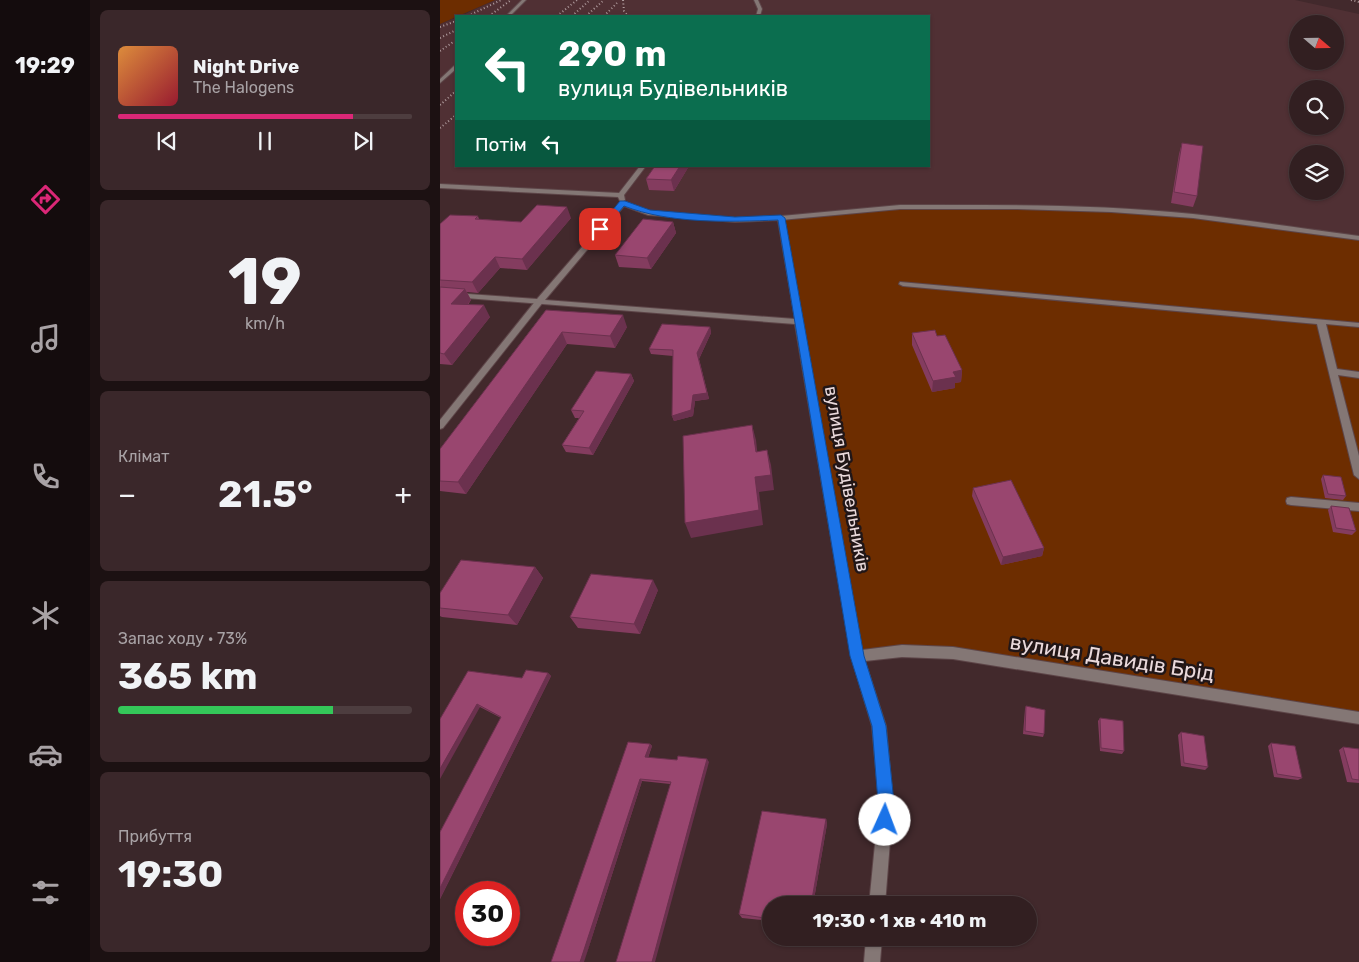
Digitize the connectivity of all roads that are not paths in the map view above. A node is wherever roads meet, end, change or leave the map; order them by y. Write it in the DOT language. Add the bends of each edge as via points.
graph roads {
  1 [pos="524,0"];
  2 [pos="756,0"];
  3 [pos="509,15"];
  4 [pos="758,15"];
  5 [pos="455,68"];
  6 [pos="440,82"];
  7 [pos="642,167"];
  8 [pos="440,186"];
  9 [pos="622,199"];
  10 [pos="781,218"];
  11 [pos="1359,238"];
  12 [pos="904,284"];
  13 [pos="440,294"];
  14 [pos="540,301"];
  15 [pos="799,322"];
  16 [pos="1321,322"];
  17 [pos="1359,325"];
  18 [pos="1333,371"];
  19 [pos="1359,376"];
  20 [pos="440,426"];
  21 [pos="1359,475"];
  22 [pos="1291,501"];
  23 [pos="1359,507"];
  24 [pos="857,656"];
  25 [pos="1359,718"];
  26 [pos="878,896"];
  27 [pos="873,946"];
  28 [pos="872,962"];
  1 -- 3 [label="street"];
  2 -- 4 [label="street" via="760,9"];
  5 -- 6 [label="street"];
  7 -- 9 [label="street"];
  8 -- 9 [label="street"];
  9 -- 10 [label="street" via="648,213 735,220"];
  9 -- 14 [label="street"];
  10 -- 11 [label="street" via="900,206 1017,207 1202,217"];
  10 -- 15 [label="street, вулиця Будівельників"];
  12 -- 16 [label="street"];
  13 -- 14 [label="street"];
  14 -- 15 [label="street"];
  14 -- 20 [label="street"];
  15 -- 24 [label="street, вулиця Будівельників"];
  16 -- 17 [label="street"];
  16 -- 18 [label="street"];
  18 -- 19 [label="street"];
  18 -- 21 [label="street"];
  22 -- 23 [label="street"];
  24 -- 25 [label="street, вулиця Давидів Брід" via="902,651 953,653"];
  24 -- 26 [label="street, вулиця Будівельників" via="879,726 886,802"];
  27 -- 28 [label="street"];
}
